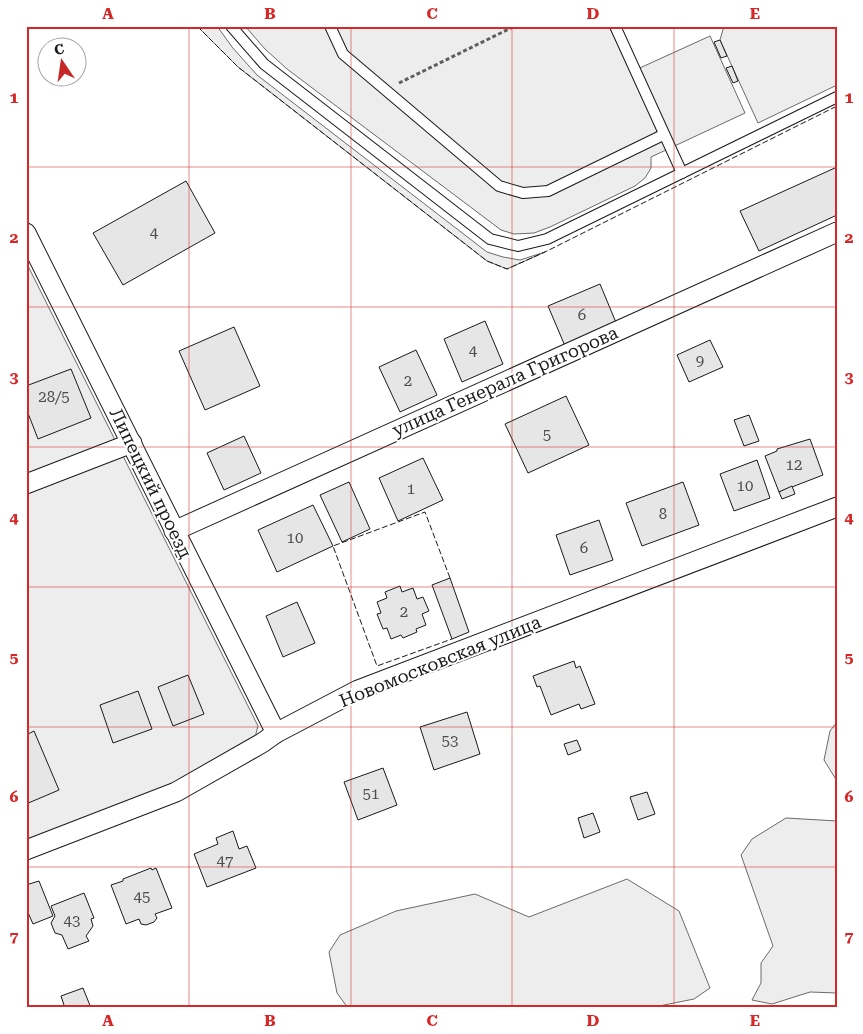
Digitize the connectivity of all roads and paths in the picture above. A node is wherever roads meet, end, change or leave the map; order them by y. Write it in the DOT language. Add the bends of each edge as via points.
graph roads {
  1 [pos="231,26"];
  2 [pos="330,26"];
  3 [pos="515,26"];
  4 [pos="615,26"];
  5 [pos="385,90"];
  6 [pos="837,97"];
  7 [pos="663,135"];
  8 [pos="682,173"];
  9 [pos="837,232"];
  10 [pos="26,233"];
  11 [pos="132,443"];
  12 [pos="26,484"];
  13 [pos="837,507"];
  14 [pos="174,531"];
  15 [pos="276,733"];
  16 [pos="26,850"];
  1 -- 8 [label="lane" via="264,64 490,239 518,246 547,239"];
  2 -- 5 [label="lane" via="343,54"];
  3 -- 5 [label="path"];
  4 -- 7 [label="lane"];
  5 -- 7 [label="lane" via="499,186 523,193 548,190"];
  6 -- 8 [label="lane"];
  7 -- 8 [label="lane"];
  9 -- 14 [label="street, улица Генерала Григорова"];
  10 -- 11 [label="street, Липецкий проезд"];
  11 -- 12 [label="street"];
  11 -- 14 [label="street, Липецкий проезд"];
  13 -- 15 [label="street, Новомосковская улица" via="358,690"];
  14 -- 15 [label="street, Липецкий проезд"];
  15 -- 16 [label="street, Новомосковская улица" via="176,792"];
}
